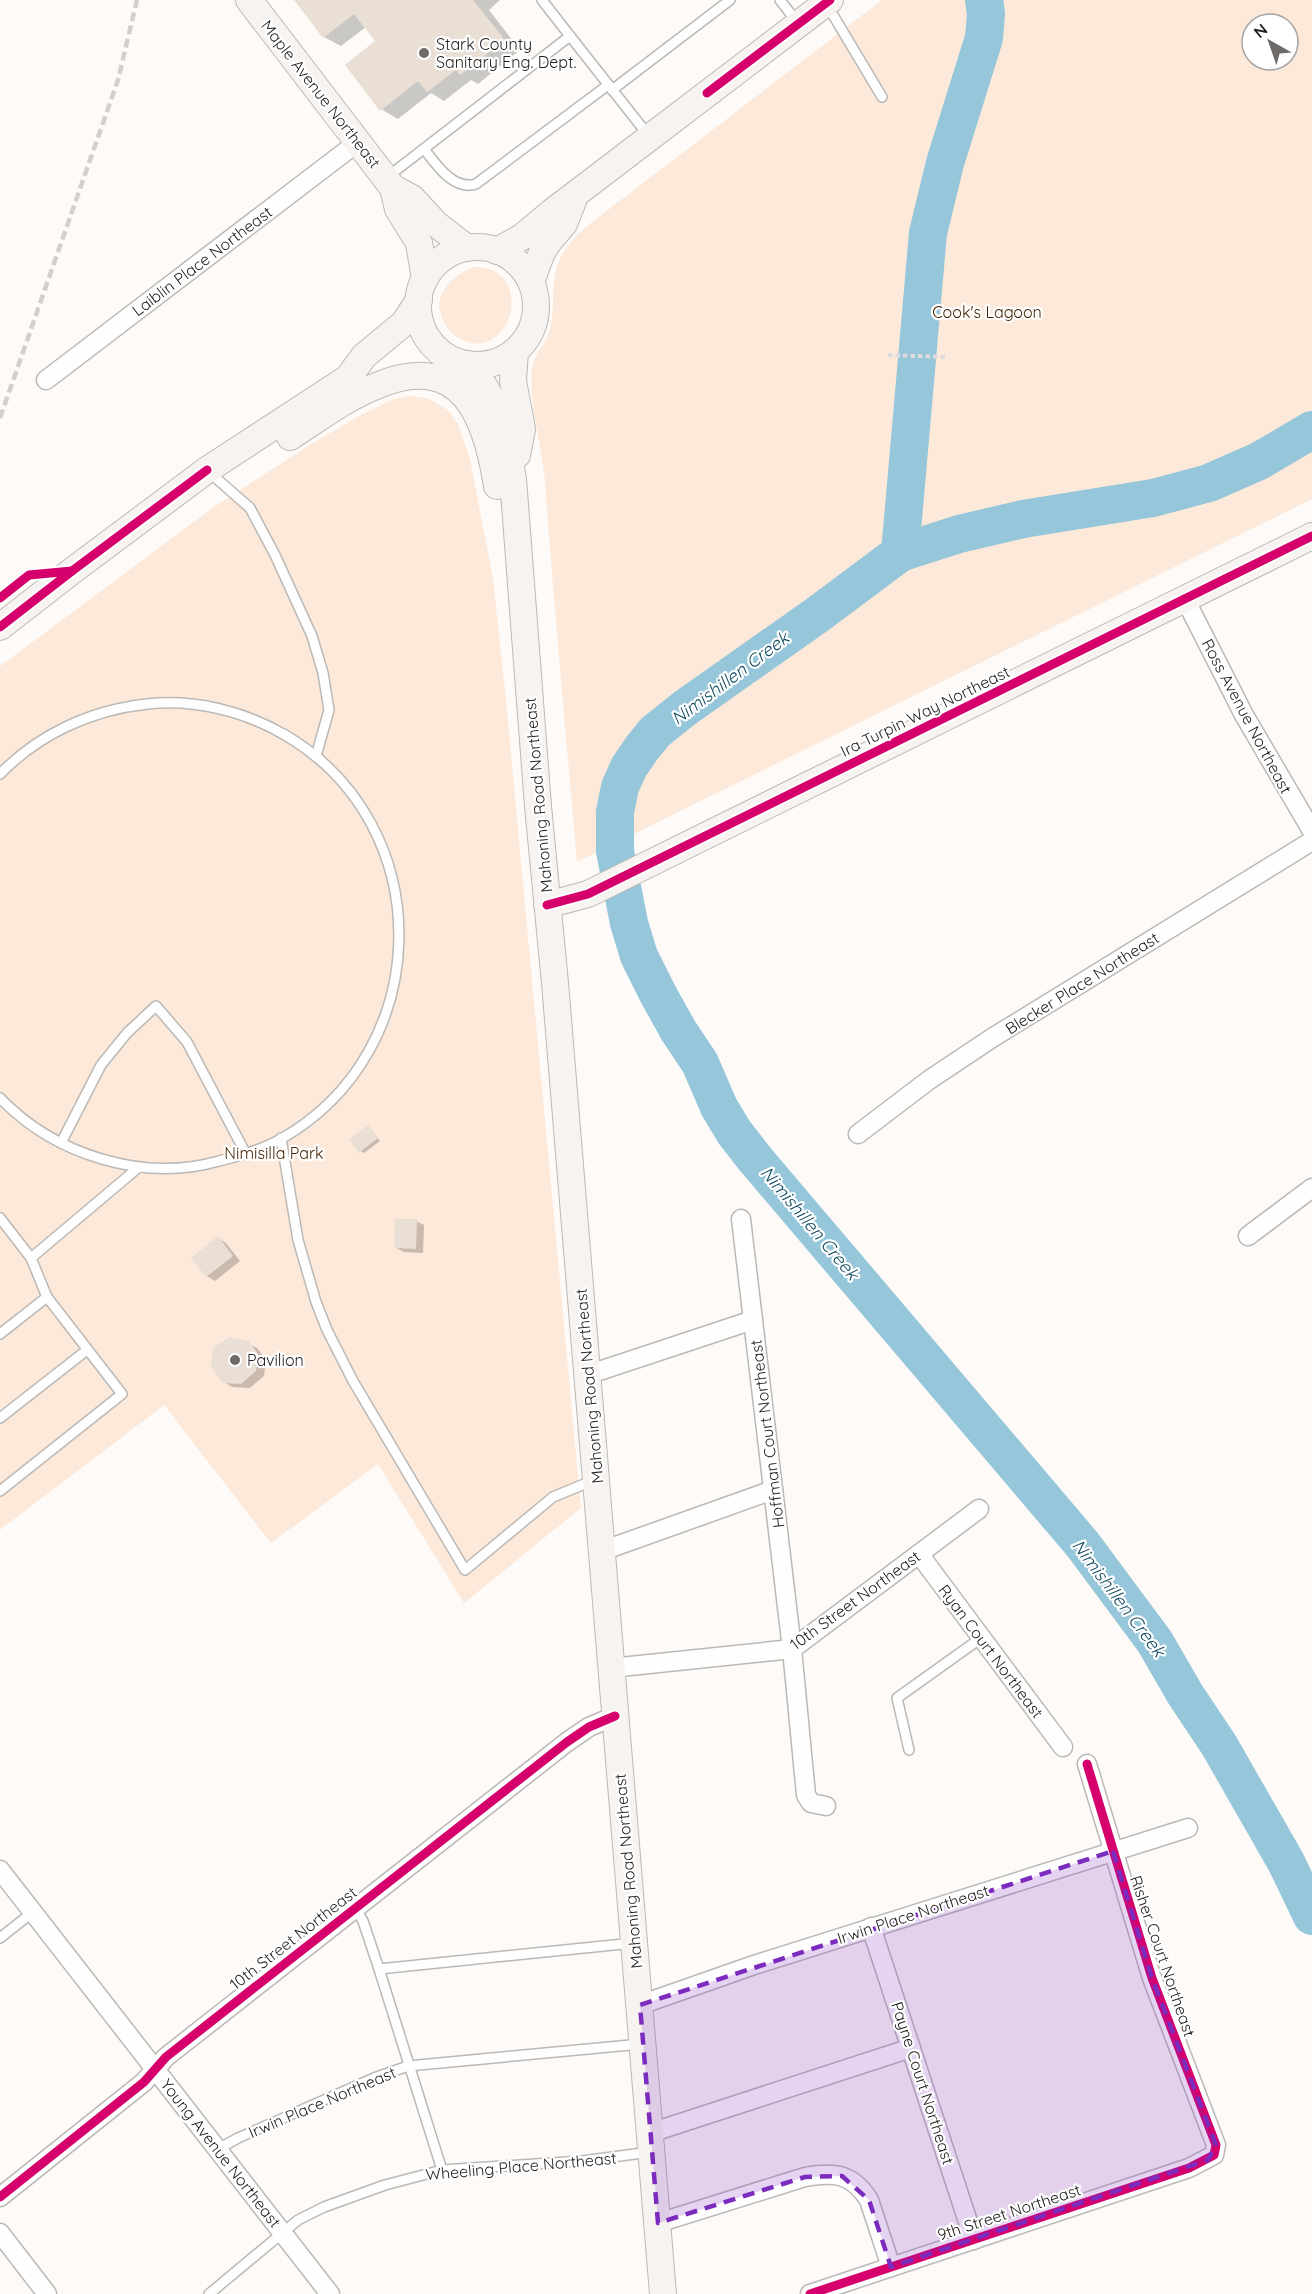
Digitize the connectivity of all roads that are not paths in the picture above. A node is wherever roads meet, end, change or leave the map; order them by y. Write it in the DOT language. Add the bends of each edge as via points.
graph roads {
  1 [pos="249,0"];
  2 [pos="542,0"];
  3 [pos="730,0"];
  4 [pos="780,0"];
  5 [pos="828,2"];
  6 [pos="798,24"];
  7 [pos="570,36"];
  8 [pos="610,87"];
  9 [pos="882,98"];
  10 [pos="650,137"];
  11 [pos="358,142"];
  12 [pos="424,149"];
  13 [pos="389,183"];
  14 [pos="575,196"];
  15 [pos="467,248"];
  16 [pos="497,251"];
  17 [pos="531,282"];
  18 [pos="422,289"];
  19 [pos="515,351"];
  20 [pos="459,361"];
  21 [pos="348,378"];
  22 [pos="46,380"];
  23 [pos="207,470"];
  24 [pos="513,479"];
  25 [pos="1312,536"];
  26 [pos="521,586"];
  27 [pos="1185,599"];
  28 [pos="0,627"];
  29 [pos="316,756"];
  30 [pos="0,774"];
  31 [pos="1312,831"];
  32 [pos="1312,842"];
  33 [pos="547,905"];
  34 [pos="0,1098"];
  35 [pos="858,1134"];
  36 [pos="281,1138"];
  37 [pos="61,1143"];
  38 [pos="246,1154"];
  39 [pos="139,1167"];
  40 [pos="1312,1188"];
  41 [pos="0,1218"];
  42 [pos="741,1219"];
  43 [pos="1248,1236"];
  44 [pos="31,1258"];
  45 [pos="47,1297"];
  46 [pos="753,1320"];
  47 [pos="0,1334"];
  48 [pos="87,1350"];
  49 [pos="587,1375"];
  50 [pos="0,1418"];
  51 [pos="596,1479"];
  52 [pos="773,1490"];
  53 [pos="0,1491"];
  54 [pos="979,1509"];
  55 [pos="602,1551"];
  56 [pos="919,1554"];
  57 [pos="981,1638"];
  58 [pos="792,1649"];
  59 [pos="612,1668"];
  60 [pos="615,1716"];
  61 [pos="1064,1747"];
  62 [pos="909,1750"];
  63 [pos="1087,1764"];
  64 [pos="825,1806"];
  65 [pos="1188,1828"];
  66 [pos="1113,1851"];
  67 [pos="0,1870"];
  68 [pos="355,1908"];
  69 [pos="33,1912"];
  70 [pos="871,1927"];
  71 [pos="0,1938"];
  72 [pos="634,1943"];
  73 [pos="379,1969"];
  74 [pos="640,2005"];
  75 [pos="643,2044"];
  76 [pos="911,2048"];
  77 [pos="408,2067"];
  78 [pos="155,2069"];
  79 [pos="651,2143"];
  80 [pos="218,2150"];
  81 [pos="1215,2155"];
  82 [pos="441,2170"];
  83 [pos="0,2197"];
  84 [pos="658,2223"];
  85 [pos="0,2233"];
  86 [pos="284,2233"];
  87 [pos="974,2240"];
  88 [pos="891,2267"];
  89 [pos="838,2290"];
  90 [pos="47,2294"];
  91 [pos="209,2294"];
  92 [pos="330,2294"];
  93 [pos="663,2294"];
  94 [pos="810,2294"];
  1 -- 11 [label="main road, Maple Avenue Northeast"];
  2 -- 7 [label="lane"];
  3 -- 8 [label="lane"];
  4 -- 6 [label="lane"];
  5 -- 6 [label="main road"];
  5 -- 9 [label="lane"];
  6 -- 10 [label="main road"];
  7 -- 8 [label="lane"];
  7 -- 12 [label="lane"];
  8 -- 10 [label="lane"];
  8 -- 12 [label="lane" via="476,184 467,186 454,181"];
  10 -- 14 [label="main road"];
  11 -- 13 [label="main road, Maple Avenue Northeast"];
  11 -- 22 [label="street, Laiblin Place Northeast"];
  12 -- 13 [label="lane"];
  13 -- 15 [label="main road, Maple Avenue Northeast" via="412,198 436,224"];
  13 -- 18 [label="main road, Maple Avenue Northeast" via="398,209 419,243"];
  14 -- 16 [label="main road"];
  14 -- 17 [label="main road" via="564,224 542,252"];
  15 -- 16 [label="main road"];
  15 -- 18 [label="main road" via="440,261"];
  16 -- 17 [label="main road" via="519,265"];
  17 -- 19 [label="main road" via="534,322"];
  18 -- 20 [label="main road" via="420,319 425,334 435,347"];
  18 -- 21 [label="main road" via="404,323 364,356"];
  19 -- 20 [label="main road" via="495,362 479,365"];
  19 -- 24 [label="main road, Mahoning Road Northeast" via="513,381 522,429"];
  20 -- 21 [label="main road" via="418,357"];
  20 -- 24 [label="main road, Mahoning Road Northeast" via="490,392 505,432"];
  21 -- 23 [label="main road"];
  23 -- 26 [label="main road" via="254,460 375,386 404,377 438,378 463,393 481,422 495,476 506,567"];
  23 -- 28 [label="main road"];
  23 -- 29 [label="lane" via="250,508 312,636 328,710"];
  24 -- 26 [label="main road, Mahoning Road Northeast"];
  25 -- 27 [label="main road, Ira Turpin Way Northeast"];
  26 -- 33 [label="main road, Mahoning Road Northeast"];
  27 -- 31 [label="street, Ross Avenue Northeast" via="1244,715"];
  27 -- 33 [label="main road, Ira Turpin Way Northeast" via="588,894"];
  29 -- 30 [label="lane" via="275,729 237,714 206,706 156,703 84,718 40,741"];
  29 -- 36 [label="lane" via="351,791 377,833 394,879 400,952 382,1024 359,1067 327,1105"];
  32 -- 35 [label="street, Blecker Place Northeast" via="992,1038"];
  33 -- 49 [label="main road, Mahoning Road Northeast"];
  34 -- 37 [label="lane" via="20,1117"];
  36 -- 38 [label="lane"];
  36 -- 51 [label="lane" via="298,1240 327,1330 353,1382 465,1570 553,1497"];
  37 -- 38 [label="lane" via="101,1065 126,1033 156,1006 187,1042"];
  37 -- 39 [label="lane" via="107,1161"];
  38 -- 39 [label="lane" via="207,1165"];
  39 -- 44 [label="lane"];
  40 -- 43 [label="street"];
  41 -- 44 [label="lane"];
  42 -- 46 [label="street, Hoffman Court Northeast"];
  44 -- 45 [label="lane"];
  45 -- 47 [label="lane"];
  45 -- 48 [label="lane"];
  46 -- 49 [label="street"];
  46 -- 52 [label="street, Hoffman Court Northeast"];
  48 -- 50 [label="lane"];
  48 -- 53 [label="lane" via="122,1394"];
  49 -- 51 [label="main road, Mahoning Road Northeast"];
  51 -- 55 [label="main road, Mahoning Road Northeast"];
  52 -- 55 [label="street"];
  52 -- 58 [label="street, Hoffman Court Northeast"];
  54 -- 56 [label="street, 10th Street Northeast"];
  55 -- 59 [label="main road, Mahoning Road Northeast"];
  56 -- 57 [label="street, Ryan Court Northeast"];
  56 -- 58 [label="street, 10th Street Northeast"];
  57 -- 61 [label="street, Ryan Court Northeast"];
  57 -- 62 [label="lane" via="897,1698"];
  58 -- 59 [label="street, 10th Street Northeast"];
  58 -- 64 [label="street" via="806,1795 812,1803"];
  59 -- 60 [label="main road, Mahoning Road Northeast"];
  60 -- 68 [label="street, 10th Street Northeast" via="567,1742"];
  60 -- 72 [label="main road, Mahoning Road Northeast"];
  63 -- 66 [label="street, Risher Court Northeast"];
  65 -- 66 [label="street, Irwin Place Northeast"];
  66 -- 70 [label="street, Irwin Place Northeast"];
  66 -- 81 [label="street, Risher Court Northeast" via="1152,1978 1216,2145"];
  67 -- 69 [label="street, Young Avenue Northeast"];
  68 -- 73 [label="lane"];
  68 -- 78 [label="street, 10th Street Northeast"];
  69 -- 71 [label="lane"];
  69 -- 78 [label="street, Young Avenue Northeast"];
  70 -- 74 [label="street, Irwin Place Northeast"];
  70 -- 76 [label="street, Payne Court Northeast"];
  72 -- 73 [label="lane"];
  72 -- 74 [label="main road, Mahoning Road Northeast"];
  73 -- 77 [label="lane"];
  74 -- 75 [label="main road, Mahoning Road Northeast"];
  75 -- 77 [label="lane, Irwin Place Northeast"];
  75 -- 79 [label="main road, Mahoning Road Northeast"];
  76 -- 79 [label="street, Wheeling Place Northeast"];
  76 -- 87 [label="street, Payne Court Northeast"];
  77 -- 80 [label="lane, Irwin Place Northeast" via="364,2082"];
  77 -- 82 [label="lane"];
  78 -- 80 [label="street, Young Avenue Northeast"];
  78 -- 83 [label="street, 10th Street Northeast" via="144,2082"];
  79 -- 82 [label="lane, Wheeling Place Northeast" via="582,2161"];
  79 -- 84 [label="main road, Mahoning Road Northeast"];
  80 -- 86 [label="street, Young Avenue Northeast"];
  81 -- 87 [label="street, 9th Street Northeast" via="1189,2168"];
  82 -- 86 [label="lane, Wheeling Place Northeast" via="324,2207 298,2220"];
  84 -- 88 [label="street" via="827,2173 842,2176 863,2190"];
  84 -- 93 [label="main road, Mahoning Road Northeast"];
  85 -- 90 [label="street"];
  86 -- 91 [label="lane, Wheeling Place Northeast"];
  86 -- 92 [label="street, Young Avenue Northeast"];
  87 -- 88 [label="street, 9th Street Northeast"];
  88 -- 89 [label="street, 9th Street Northeast"];
  89 -- 94 [label="street, 9th Street Northeast"];
}
